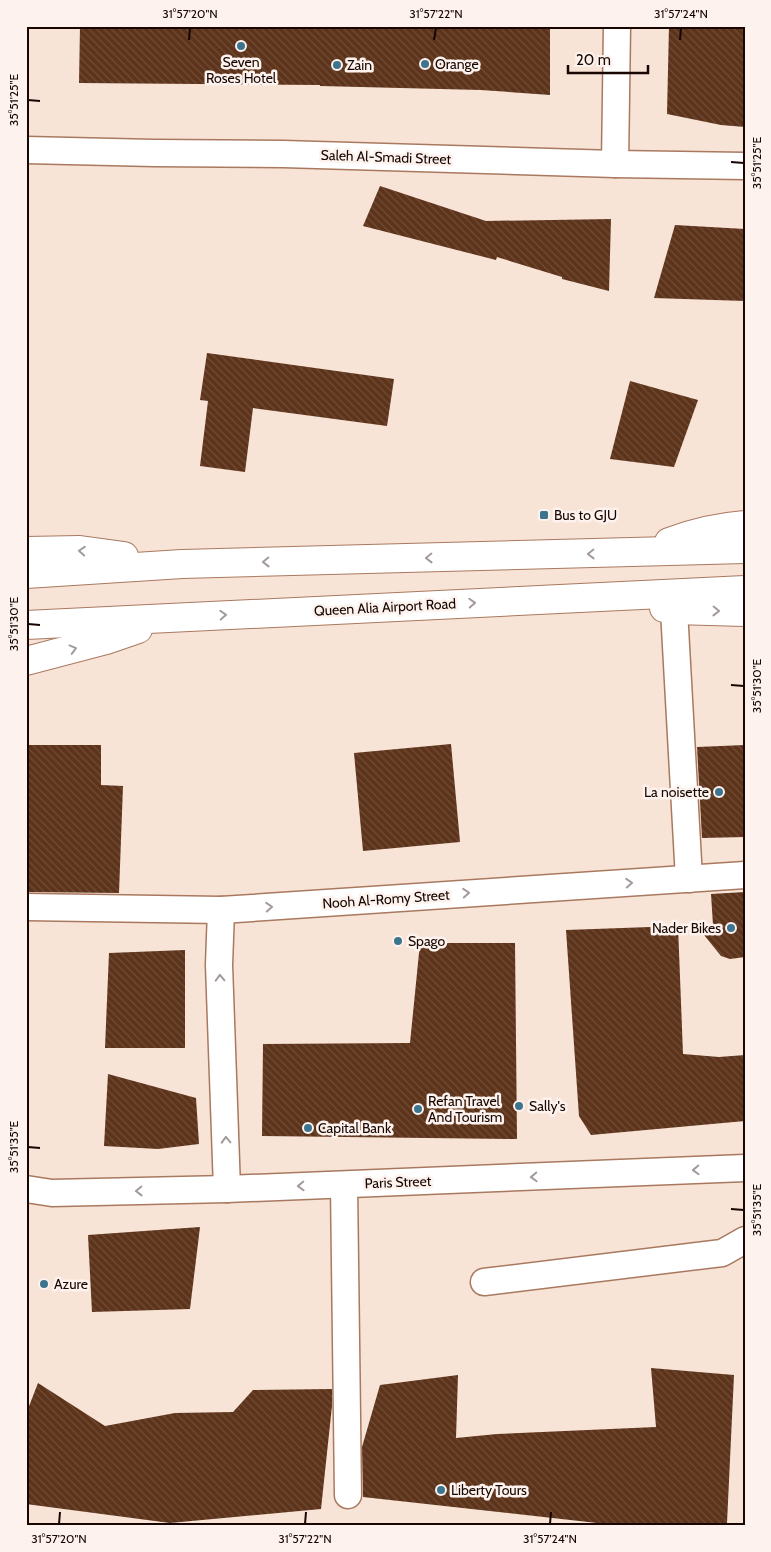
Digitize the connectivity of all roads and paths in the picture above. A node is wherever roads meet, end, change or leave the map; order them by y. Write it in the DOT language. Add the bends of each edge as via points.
graph roads {
  1 [pos="617,26"];
  2 [pos="26,150"];
  3 [pos="615,164"];
  4 [pos="745,166"];
  5 [pos="745,525"];
  6 [pos="745,549"];
  7 [pos="26,551"];
  8 [pos="640,552"];
  9 [pos="182,564"];
  10 [pos="26,574"];
  11 [pos="745,590"];
  12 [pos="617,596"];
  13 [pos="674,610"];
  14 [pos="745,612"];
  15 [pos="174,618"];
  16 [pos="26,626"];
  17 [pos="26,661"];
  18 [pos="745,875"];
  19 [pos="689,879"];
  20 [pos="26,906"];
  21 [pos="221,910"];
  22 [pos="745,1168"];
  23 [pos="344,1185"];
  24 [pos="26,1189"];
  25 [pos="227,1189"];
  26 [pos="52,1193"];
  27 [pos="26,1204"];
  28 [pos="745,1240"];
  29 [pos="484,1282"];
  30 [pos="348,1495"];
  1 -- 3 [label="street"];
  2 -- 3 [label="street, Saleh Al-Smadi Street"];
  3 -- 4 [label="street, Saleh Al-Smadi Street"];
  5 -- 8 [label="highway" via="684,536"];
  6 -- 8 [label="highway"];
  9 -- 7 [label="highway, one-way" via="80,550"];
  8 -- 9 [label="highway, one-way"];
  9 -- 10 [label="highway"];
  11 -- 12 [label="highway, Queen Alia Airport Road"];
  12 -- 13 [label="highway"];
  15 -- 12 [label="highway, Queen Alia Airport Road, one-way"];
  13 -- 14 [label="highway, one-way"];
  13 -- 19 [label="street"];
  15 -- 16 [label="highway, Queen Alia Airport Road"];
  17 -- 15 [label="highway, one-way"];
  18 -- 19 [label="street, Nooh Al-Romy Street"];
  21 -- 19 [label="street, Nooh Al-Romy Street, one-way"];
  20 -- 21 [label="street, Nooh Al-Romy Street"];
  25 -- 21 [label="street, one-way" via="219,964"];
  22 -- 23 [label="street, Paris Street, one-way"];
  23 -- 25 [label="street, Paris Street, one-way"];
  23 -- 30 [label="street"];
  24 -- 26 [label="street, Paris Street"];
  25 -- 26 [label="street, Paris Street, one-way"];
  26 -- 27 [label="street, Paris Street"];
  28 -- 29 [label="street" via="722,1253"];
}
